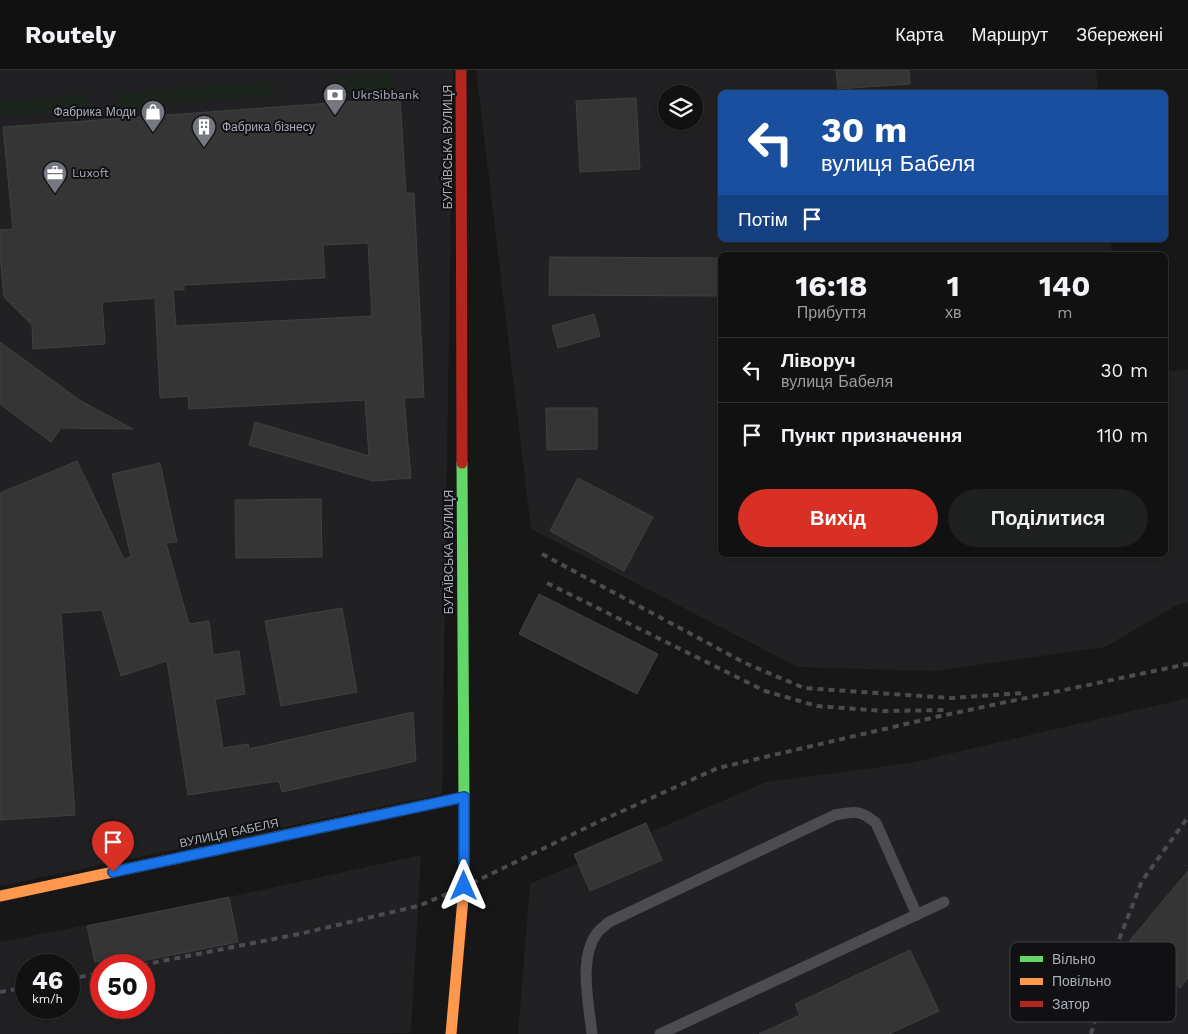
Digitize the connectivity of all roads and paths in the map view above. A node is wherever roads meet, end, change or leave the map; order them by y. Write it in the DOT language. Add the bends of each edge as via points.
graph roads {
  1 [pos="461,70"];
  2 [pos="464,797"];
  3 [pos="0,896"];
  4 [pos="944,902"];
  5 [pos="917,915"];
  6 [pos="451,1034"];
  7 [pos="592,1034"];
  8 [pos="660,1034"];
  1 -- 2 [label="main road, БУГАЇВСЬКА ВУЛИЦЯ"];
  2 -- 3 [label="main road, ВУЛИЦЯ БАБЕЛЯ"];
  2 -- 6 [label="main road, БУГАЇВСЬКА ВУЛИЦЯ" via="464,886"];
  4 -- 5 [label="lane"];
  5 -- 7 [label="lane" via="876,822 866,814 850,812 835,815 609,922 597,933 586,969"];
  5 -- 8 [label="lane"];
}
